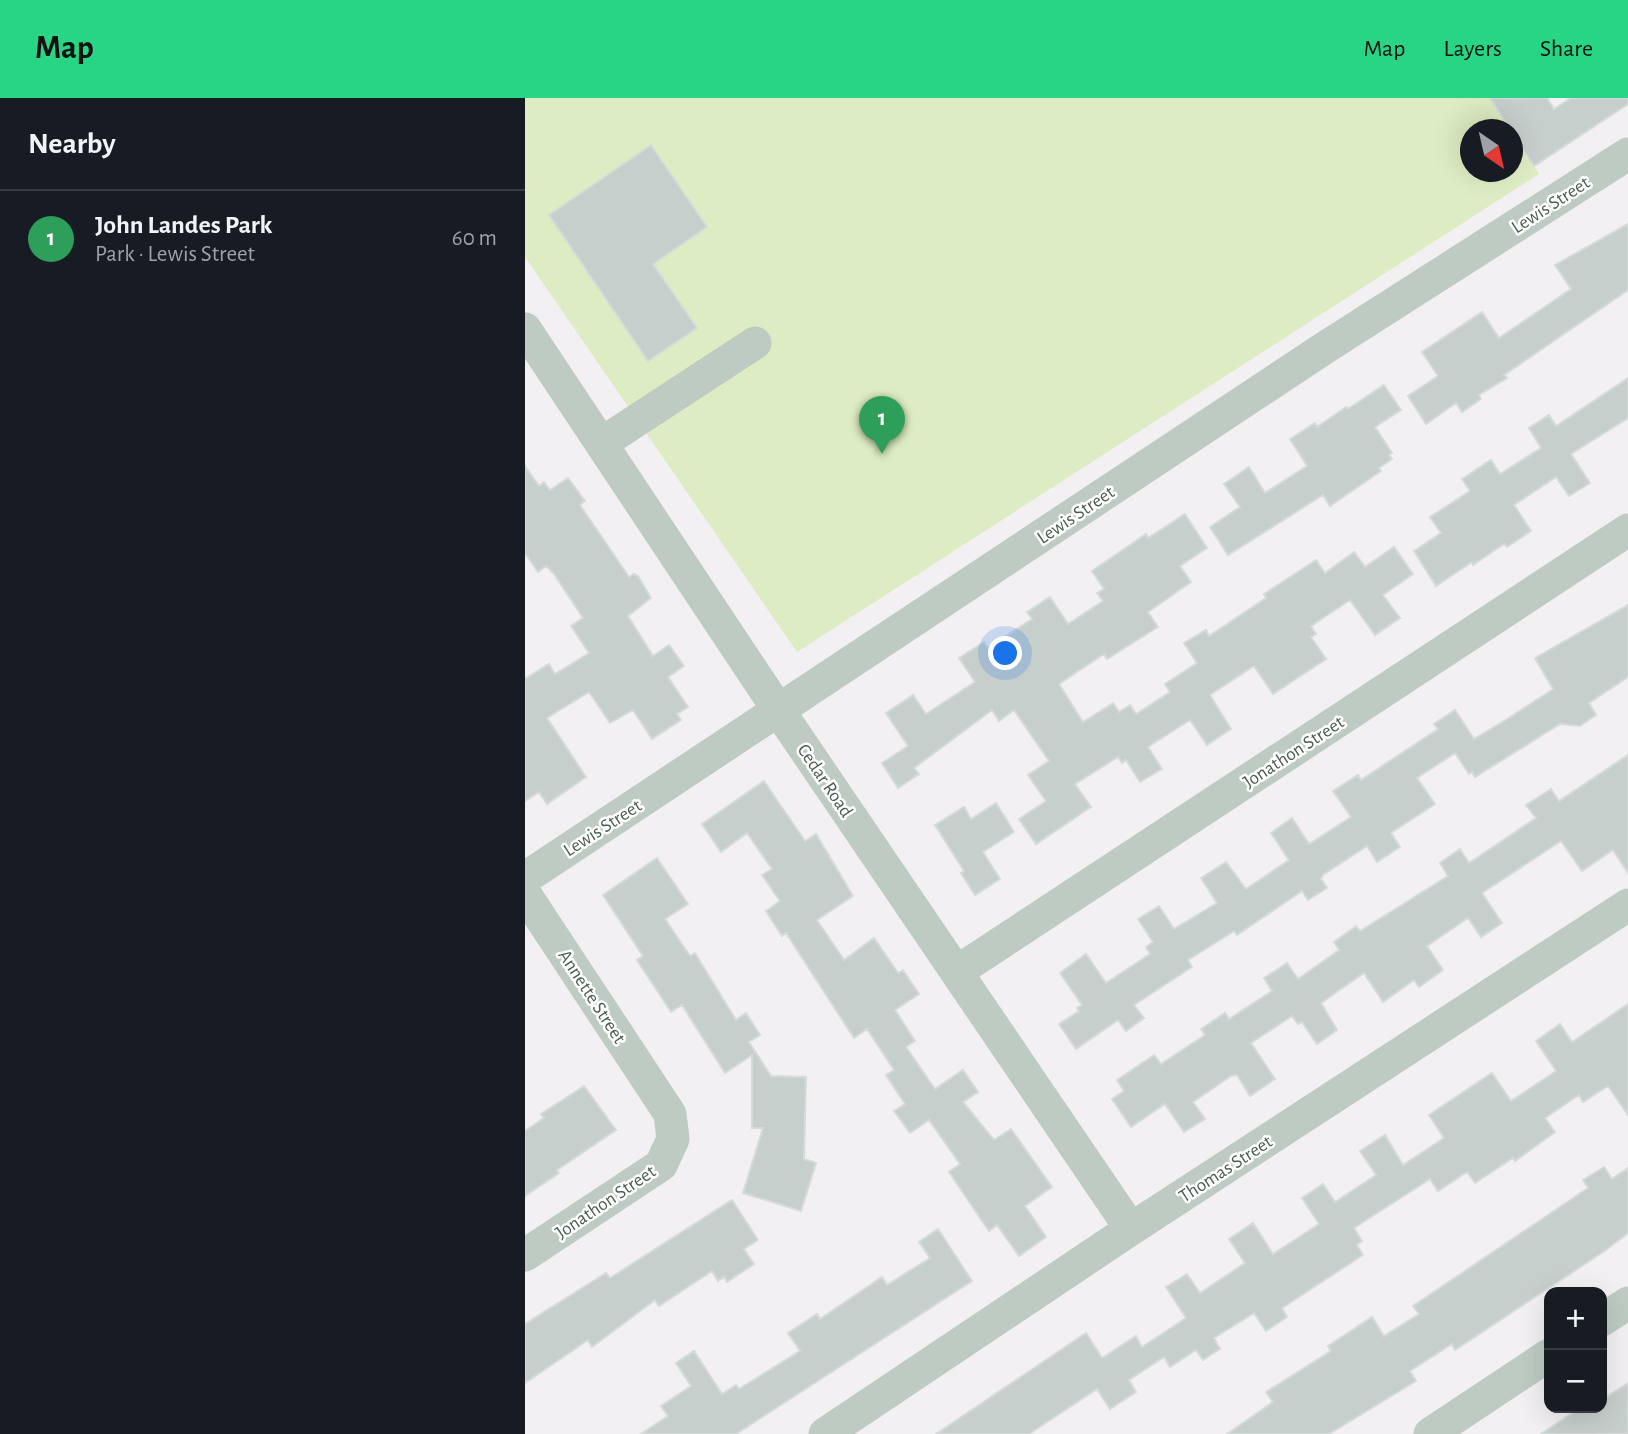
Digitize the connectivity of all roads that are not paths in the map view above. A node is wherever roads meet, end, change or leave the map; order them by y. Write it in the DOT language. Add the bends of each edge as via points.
graph roads {
  1 [pos="1628,154"];
  2 [pos="525,329"];
  3 [pos="755,343"];
  4 [pos="602,443"];
  5 [pos="1628,530"];
  6 [pos="779,711"];
  7 [pos="525,878"];
  8 [pos="525,894"];
  9 [pos="1628,905"];
  10 [pos="958,971"];
  11 [pos="660,1098"];
  12 [pos="1131,1229"];
  13 [pos="525,1255"];
  14 [pos="1628,1303"];
  15 [pos="1607,1318"];
  16 [pos="1544,1358"];
  17 [pos="825,1434"];
  18 [pos="1430,1434"];
  1 -- 6 [label="street, Lewis Street" via="1326,347"];
  2 -- 4 [label="street, Cedar Road"];
  3 -- 4 [label="street"];
  4 -- 6 [label="street, Cedar Road"];
  5 -- 10 [label="street, Jonathon Street"];
  6 -- 7 [label="street, Lewis Street"];
  6 -- 10 [label="street, Cedar Road"];
  8 -- 11 [label="street, Annette Street"];
  9 -- 12 [label="street, Thomas Street"];
  10 -- 12 [label="street, Cedar Road"];
  11 -- 13 [label="street, Jonathon Street" via="670,1114 673,1139 661,1165"];
  12 -- 17 [label="street, Thomas Street"];
  14 -- 15 [label="street"];
  16 -- 18 [label="street"];
}
